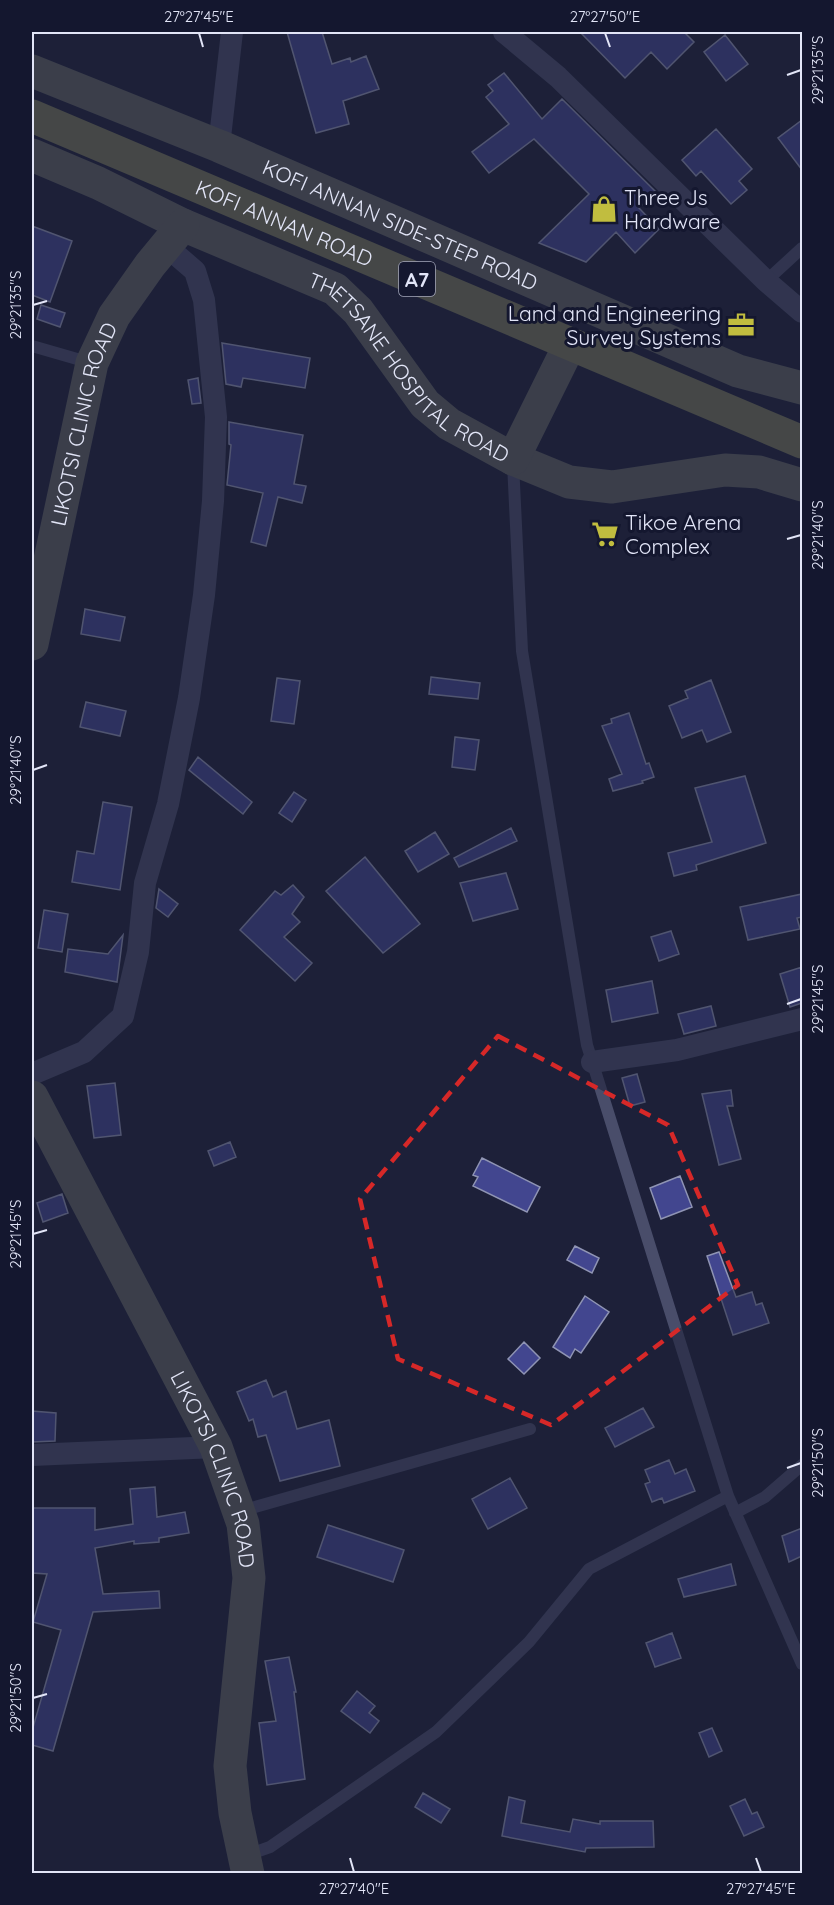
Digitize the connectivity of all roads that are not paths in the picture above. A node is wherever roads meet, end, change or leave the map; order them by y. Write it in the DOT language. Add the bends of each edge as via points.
graph roads {
  1 [pos="232,32"];
  2 [pos="504,32"];
  3 [pos="32,71"];
  4 [pos="32,116"];
  5 [pos="219,146"];
  6 [pos="33,161"];
  7 [pos="175,236"];
  8 [pos="802,248"];
  9 [pos="766,281"];
  10 [pos="802,312"];
  11 [pos="570,344"];
  12 [pos="32,346"];
  13 [pos="92,363"];
  14 [pos="802,388"];
  15 [pos="802,442"];
  16 [pos="513,459"];
  17 [pos="802,485"];
  18 [pos="33,627"];
  19 [pos="802,1019"];
  20 [pos="592,1062"];
  21 [pos="32,1074"];
  22 [pos="32,1098"];
  23 [pos="530,1429"];
  24 [pos="216,1447"];
  25 [pos="32,1455"];
  26 [pos="802,1465"];
  27 [pos="728,1496"];
  28 [pos="240,1512"];
  29 [pos="735,1513"];
  30 [pos="802,1663"];
  31 [pos="245,1865"];
  1 -- 5 [label="street"];
  2 -- 9 [label="street" via="558,77"];
  3 -- 5 [label="street, KOFI ANNAN SIDE-STEP ROAD"];
  4 -- 11 [label="main road, KOFI ANNAN ROAD / A7"];
  5 -- 14 [label="street, KOFI ANNAN SIDE-STEP ROAD" via="738,371"];
  6 -- 7 [label="street, THETSANE HOSPITAL ROAD" via="98,183"];
  7 -- 13 [label="street, LIKOTSI CLINIC ROAD" via="114,316"];
  7 -- 16 [label="street, THETSANE HOSPITAL ROAD" via="335,290 358,311 425,404 449,424"];
  7 -- 21 [label="street" via="195,271 204,300 216,417 204,595 189,698 168,804 145,883 138,952 123,1016 84,1052"];
  8 -- 9 [label="lane"];
  9 -- 10 [label="street"];
  11 -- 15 [label="main road, KOFI ANNAN ROAD / A7"];
  11 -- 16 [label="street"];
  12 -- 13 [label="lane"];
  13 -- 18 [label="street, LIKOTSI CLINIC ROAD"];
  16 -- 17 [label="street, THETSANE HOSPITAL ROAD" via="569,482 612,487 725,470 759,472"];
  16 -- 20 [label="lane" via="522,651"];
  19 -- 20 [label="street" via="677,1050"];
  20 -- 27 [label="lane"];
  22 -- 24 [label="street, LIKOTSI CLINIC ROAD"];
  23 -- 28 [label="lane"];
  24 -- 25 [label="street"];
  24 -- 28 [label="street, LIKOTSI CLINIC ROAD"];
  26 -- 29 [label="lane" via="765,1497"];
  27 -- 29 [label="lane"];
  27 -- 31 [label="lane" via="589,1569 530,1642 436,1732"];
  28 -- 31 [label="street, LIKOTSI CLINIC ROAD" via="249,1578 230,1766"];
  29 -- 30 [label="lane"];
}
